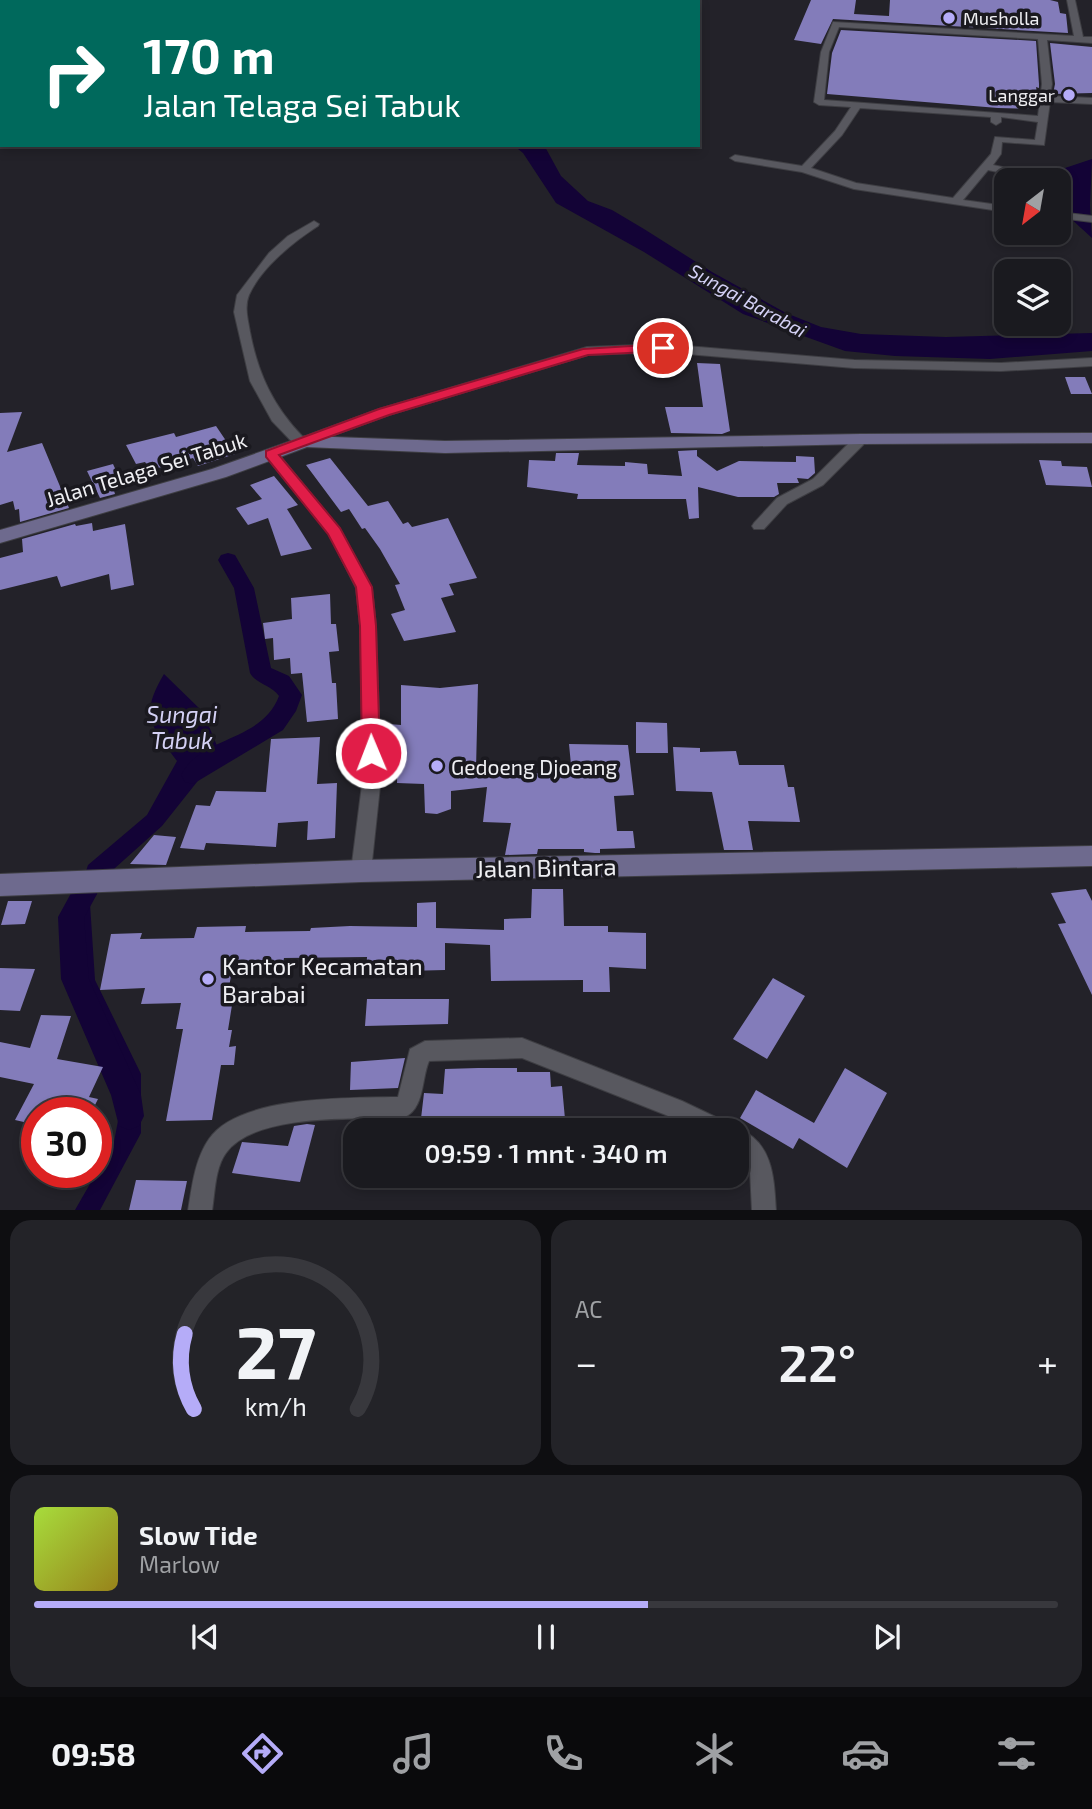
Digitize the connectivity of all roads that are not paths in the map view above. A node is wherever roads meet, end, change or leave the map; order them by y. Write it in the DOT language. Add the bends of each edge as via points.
graph roads {
  1 [pos="1071,0"];
  2 [pos="1042,37"];
  3 [pos="1079,39"];
  4 [pos="1092,40"];
  5 [pos="1046,99"];
  6 [pos="1092,101"];
  7 [pos="857,104"];
  8 [pos="996,114"];
  9 [pos="1044,119"];
  10 [pos="998,139"];
  11 [pos="735,158"];
  12 [pos="985,166"];
  13 [pos="994,168"];
  14 [pos="804,169"];
  15 [pos="956,202"];
  16 [pos="994,207"];
  17 [pos="1071,216"];
  18 [pos="1092,219"];
  19 [pos="314,224"];
  20 [pos="1092,362"];
  21 [pos="1092,438"];
  22 [pos="861,439"];
  23 [pos="303,442"];
  24 [pos="271,454"];
  25 [pos="759,526"];
  26 [pos="0,537"];
  27 [pos="1092,856"];
  28 [pos="361,871"];
  29 [pos="0,885"];
  30 [pos="694,1118"];
  31 [pos="749,1147"];
  32 [pos="200,1210"];
  33 [pos="764,1210"];
  1 -- 3 [label="street"];
  2 -- 3 [label="street"];
  2 -- 5 [label="street"];
  2 -- 7 [label="street" via="838,22 825,52 819,102"];
  3 -- 4 [label="street"];
  5 -- 6 [label="street"];
  5 -- 9 [label="street"];
  7 -- 8 [label="street"];
  7 -- 14 [label="street" via="839,133"];
  8 -- 9 [label="street"];
  8 -- 10 [label="street"];
  9 -- 10 [label="street" via="1040,143"];
  10 -- 12 [label="street" via="996,154"];
  11 -- 14 [label="street"];
  12 -- 13 [label="street"];
  12 -- 15 [label="street"];
  14 -- 15 [label="street" via="854,186"];
  15 -- 16 [label="street"];
  17 -- 18 [label="street"];
  19 -- 23 [label="street" via="273,255 243,295 240,312 256,381 277,418"];
  20 -- 23 [label="street" via="1001,367 853,365 663,348 587,351 384,412"];
  21 -- 22 [label="main road"];
  22 -- 23 [label="main road" via="444,447"];
  22 -- 25 [label="street" via="818,482 782,501"];
  23 -- 24 [label="main road, Jalan Telaga Sei Tabuk"];
  24 -- 26 [label="main road, Jalan Telaga Sei Tabuk"];
  24 -- 28 [label="street" via="335,532 364,587 372,777"];
  27 -- 28 [label="main road, Jalan Bintara"];
  28 -- 29 [label="main road, Jalan Bintara"];
  30 -- 32 [label="street" via="523,1048 425,1051 418,1056 403,1107 312,1110 250,1123 222,1140 206,1176"];
  31 -- 33 [label="street" via="761,1162"];
}
